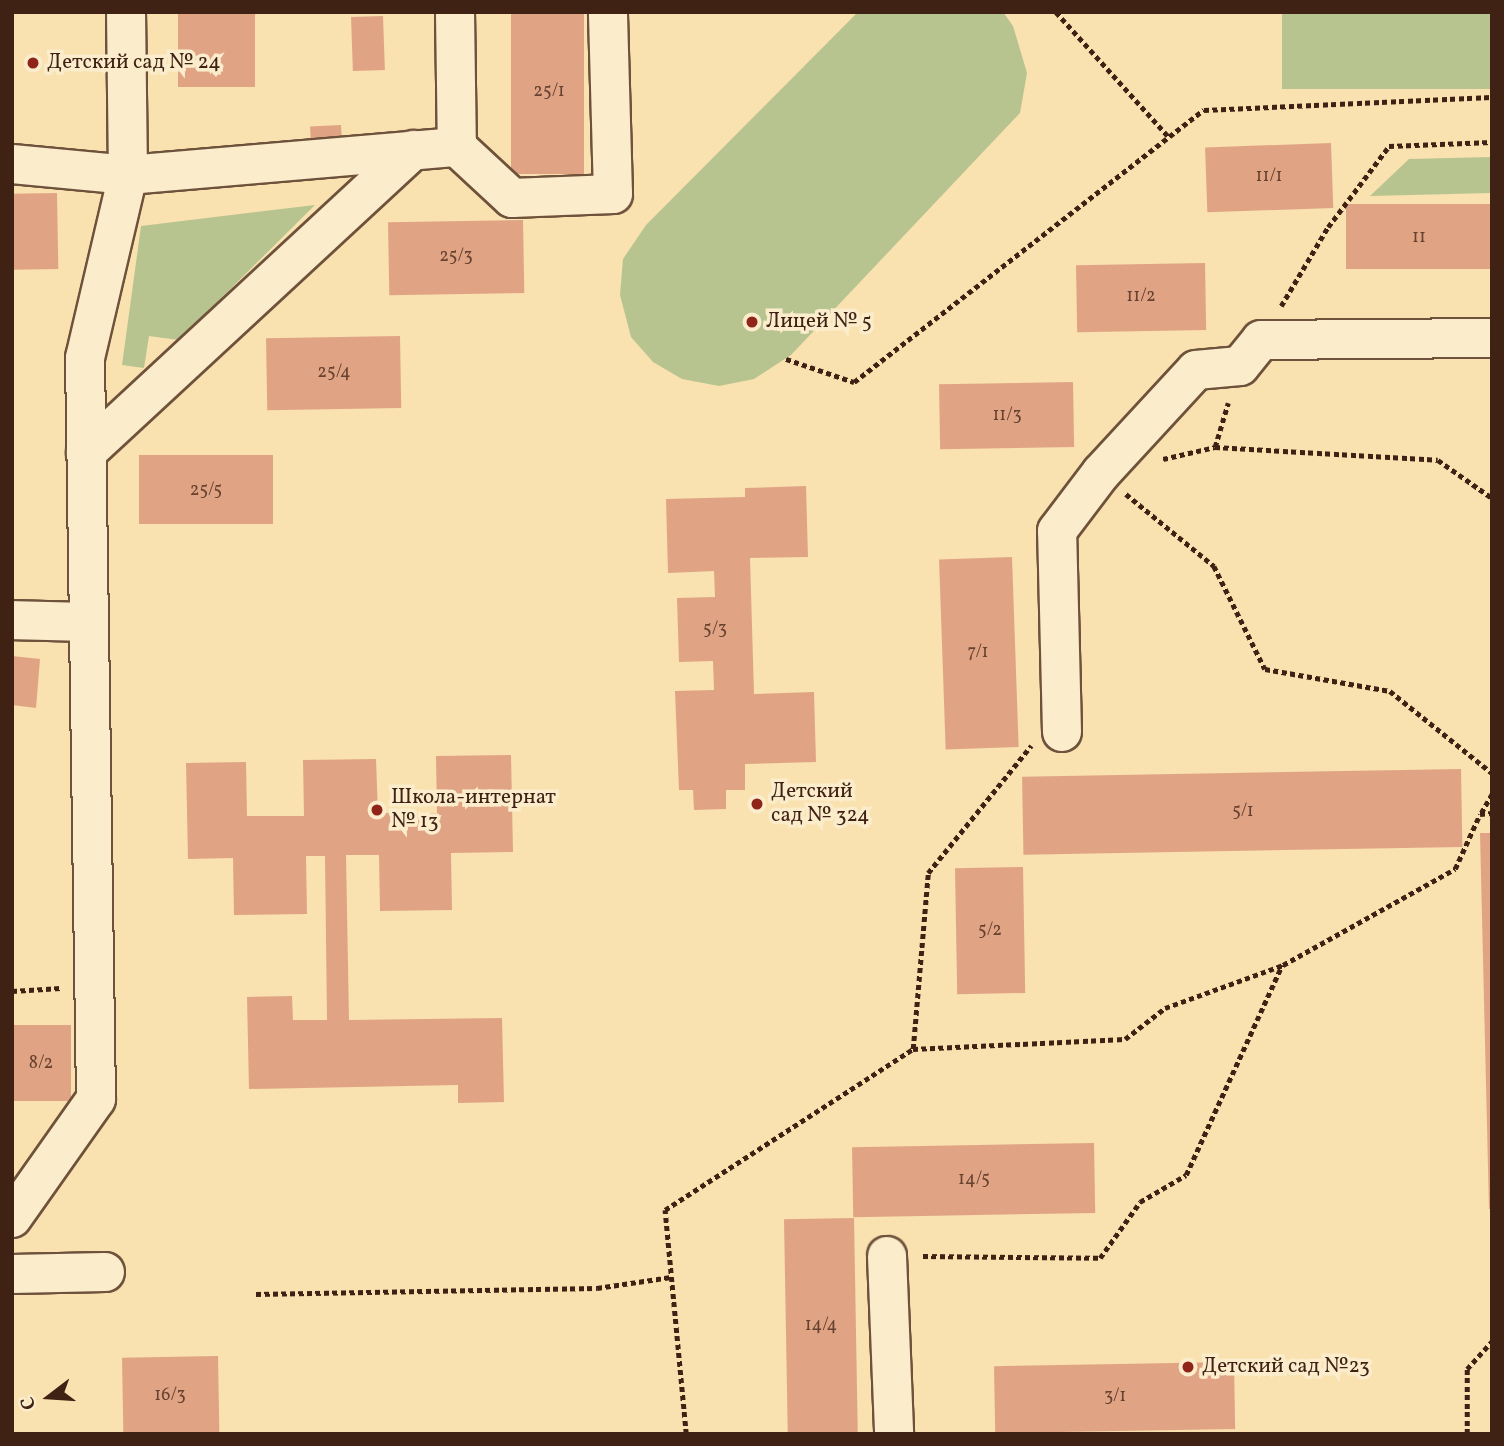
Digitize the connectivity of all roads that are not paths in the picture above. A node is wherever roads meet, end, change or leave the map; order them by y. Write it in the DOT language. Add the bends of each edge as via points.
graph roads {
  1 [pos="126,12"];
  2 [pos="455,12"];
  3 [pos="608,12"];
  4 [pos="457,147"];
  5 [pos="413,150"];
  6 [pos="12,164"];
  7 [pos="128,175"];
  8 [pos="1492,338"];
  9 [pos="86,453"];
  10 [pos="12,620"];
  11 [pos="88,622"];
  12 [pos="1050,735"];
  13 [pos="12,1218"];
  14 [pos="887,1256"];
  15 [pos="105,1272"];
  16 [pos="12,1274"];
  17 [pos="894,1434"];
  1 -- 7 [label="street"];
  2 -- 4 [label="street"];
  3 -- 4 [label="street" via="612,194 512,198"];
  4 -- 5 [label="street"];
  5 -- 7 [label="street"];
  5 -- 9 [label="street"];
  6 -- 7 [label="street"];
  7 -- 9 [label="street" via="85,358"];
  8 -- 12 [label="street" via="1251,353 1196,370 1101,473 1057,531"];
  9 -- 11 [label="street"];
  10 -- 11 [label="street"];
  11 -- 13 [label="street" via="96,1099"];
  14 -- 17 [label="street"];
  15 -- 16 [label="street"];
}
